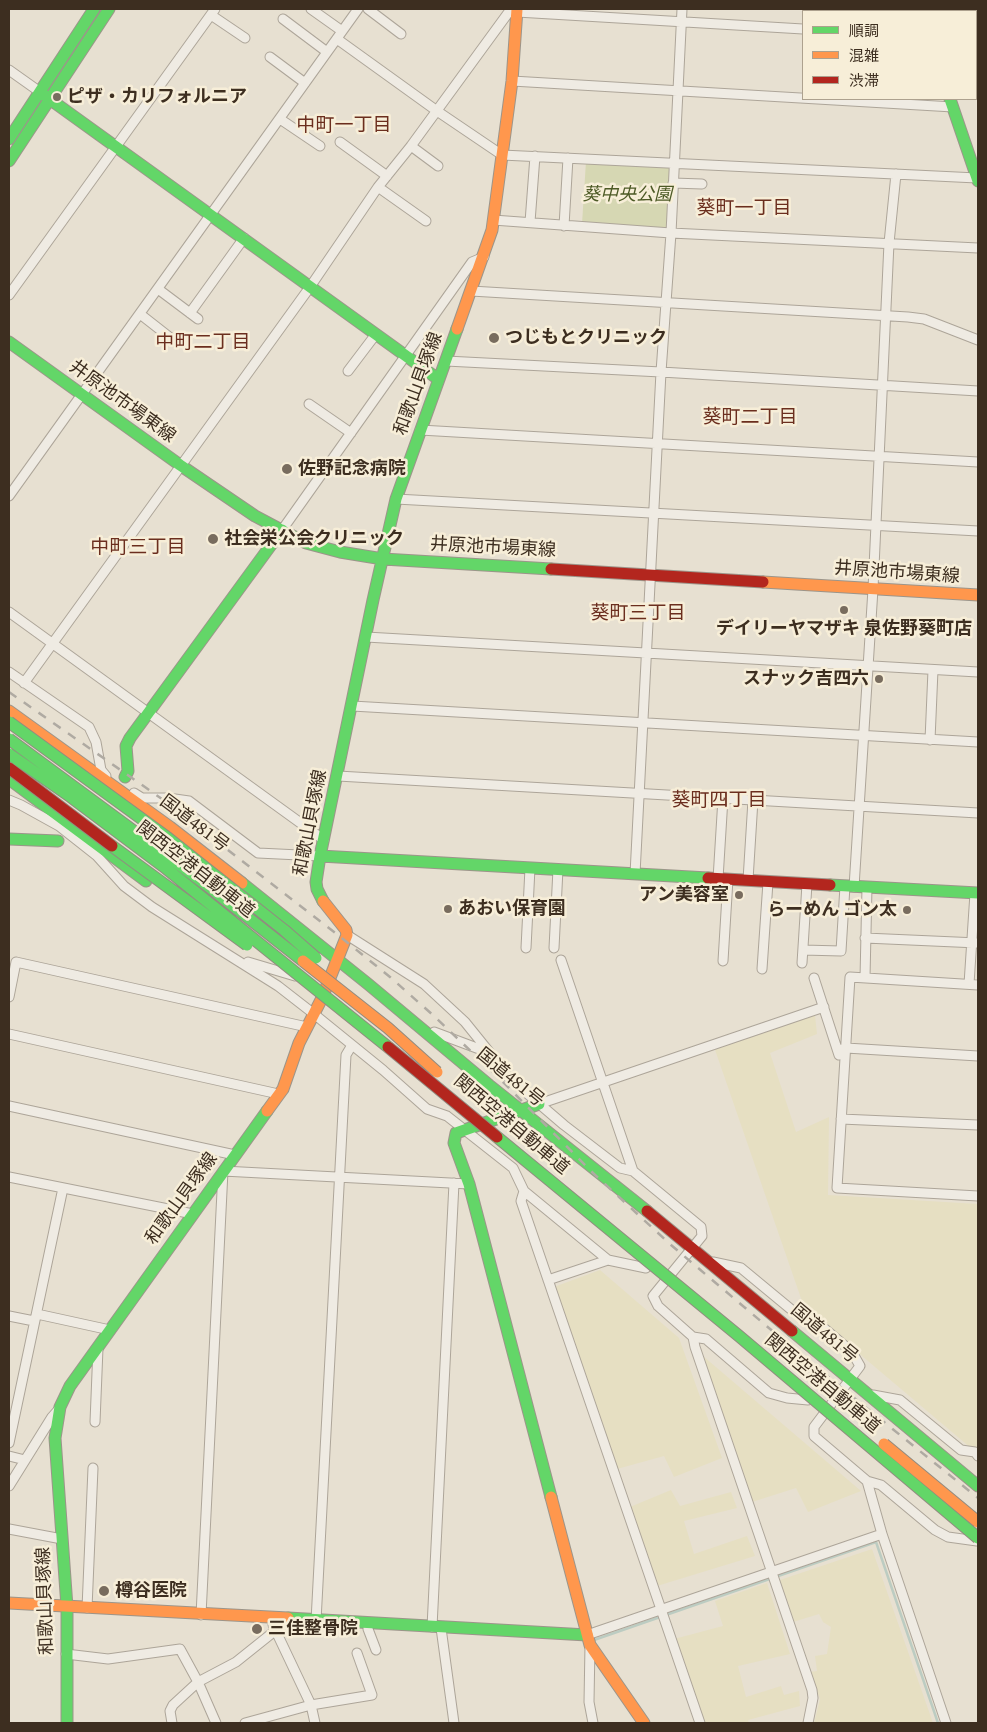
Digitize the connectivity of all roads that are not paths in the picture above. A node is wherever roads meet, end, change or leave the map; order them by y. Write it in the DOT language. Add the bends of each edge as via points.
graph roads {
  1 [pos="94,9"];
  2 [pos="109,9"];
  3 [pos="311,9"];
  4 [pos="358,9"];
  5 [pos="368,9"];
  6 [pos="682,9"];
  7 [pos="515,10"];
  8 [pos="213,12"];
  9 [pos="283,19"];
  10 [pos="682,22"];
  11 [pos="802,29"];
  12 [pos="401,34"];
  13 [pos="339,35"];
  14 [pos="245,38"];
  15 [pos="327,52"];
  16 [pos="270,57"];
  17 [pos="9,70"];
  18 [pos="512,81"];
  19 [pos="305,83"];
  20 [pos="677,92"];
  21 [pos="44,95"];
  22 [pos="802,97"];
  23 [pos="877,100"];
  24 [pos="952,103"];
  25 [pos="437,111"];
  26 [pos="280,119"];
  27 [pos="9,139"];
  28 [pos="340,142"];
  29 [pos="320,146"];
  30 [pos="411,146"];
  31 [pos="115,147"];
  32 [pos="502,155"];
  33 [pos="535,156"];
  34 [pos="568,158"];
  35 [pos="9,161"];
  36 [pos="675,163"];
  37 [pos="438,166"];
  38 [pos="896,174"];
  39 [pos="386,176"];
  40 [pos="978,179"];
  41 [pos="673,183"];
  42 [pos="702,184"];
  43 [pos="378,187"];
  44 [pos="211,215"];
  45 [pos="493,220"];
  46 [pos="426,221"];
  47 [pos="530,222"];
  48 [pos="564,226"];
  49 [pos="671,232"];
  50 [pos="244,238"];
  51 [pos="890,243"];
  52 [pos="978,248"];
  53 [pos="484,257"];
  54 [pos="310,287"];
  55 [pos="158,289"];
  56 [pos="471,292"];
  57 [pos="9,295"];
  58 [pos="667,303"];
  59 [pos="190,313"];
  60 [pos="140,314"];
  61 [pos="887,316"];
  62 [pos="198,319"];
  63 [pos="376,334"];
  64 [pos="978,340"];
  65 [pos="9,342"];
  66 [pos="177,343"];
  67 [pos="406,356"];
  68 [pos="446,361"];
  69 [pos="348,372"];
  70 [pos="661,372"];
  71 [pos="438,379"];
  72 [pos="882,384"];
  73 [pos="978,391"];
  74 [pos="82,395"];
  75 [pos="309,404"];
  76 [pos="420,430"];
  77 [pos="351,434"];
  78 [pos="658,444"];
  79 [pos="878,456"];
  80 [pos="978,462"];
  81 [pos="180,466"];
  82 [pos="9,496"];
  83 [pos="396,498"];
  84 [pos="654,514"];
  85 [pos="875,526"];
  86 [pos="282,530"];
  87 [pos="978,531"];
  88 [pos="383,559"];
  89 [pos="650,575"];
  90 [pos="873,589"];
  91 [pos="978,595"];
  92 [pos="9,612"];
  93 [pos="366,637"];
  94 [pos="52,644"];
  95 [pos="647,653"];
  96 [pos="867,666"];
  97 [pos="933,670"];
  98 [pos="9,672"];
  99 [pos="978,672"];
  100 [pos="24,683"];
  101 [pos="352,706"];
  102 [pos="9,711"];
  103 [pos="148,713"];
  104 [pos="9,722"];
  105 [pos="642,723"];
  106 [pos="9,731"];
  107 [pos="863,736"];
  108 [pos="9,739"];
  109 [pos="930,740"];
  110 [pos="978,742"];
  111 [pos="9,756"];
  112 [pos="9,768"];
  113 [pos="338,776"];
  114 [pos="124,777"];
  115 [pos="9,779"];
  116 [pos="638,793"];
  117 [pos="723,798"];
  118 [pos="9,800"];
  119 [pos="752,800"];
  120 [pos="859,806"];
  121 [pos="978,813"];
  122 [pos="9,839"];
  123 [pos="324,840"];
  124 [pos="58,841"];
  125 [pos="320,856"];
  126 [pos="530,868"];
  127 [pos="558,870"];
  128 [pos="635,874"];
  129 [pos="723,879"];
  130 [pos="748,880"];
  131 [pos="768,882"];
  132 [pos="806,884"];
  133 [pos="850,886"];
  134 [pos="867,888"];
  135 [pos="977,893"];
  136 [pos="276,911"];
  137 [pos="193,932"];
  138 [pos="347,936"];
  139 [pos="865,938"];
  140 [pos="975,943"];
  141 [pos="526,948"];
  142 [pos="554,948"];
  143 [pos="803,950"];
  144 [pos="262,951"];
  145 [pos="562,960"];
  146 [pos="338,961"];
  147 [pos="722,961"];
  148 [pos="12,962"];
  149 [pos="802,963"];
  150 [pos="762,969"];
  151 [pos="295,976"];
  152 [pos="814,978"];
  153 [pos="865,978"];
  154 [pos="974,984"];
  155 [pos="9,997"];
  156 [pos="322,998"];
  157 [pos="824,1007"];
  158 [pos="314,1014"];
  159 [pos="406,1016"];
  160 [pos="307,1027"];
  161 [pos="388,1028"];
  162 [pos="9,1034"];
  163 [pos="375,1036"];
  164 [pos="352,1045"];
  165 [pos="842,1049"];
  166 [pos="490,1053"];
  167 [pos="978,1056"];
  168 [pos="603,1082"];
  169 [pos="278,1096"];
  170 [pos="539,1104"];
  171 [pos="9,1106"];
  172 [pos="522,1110"];
  173 [pos="841,1119"];
  174 [pos="978,1125"];
  175 [pos="470,1128"];
  176 [pos="235,1155"];
  177 [pos="223,1171"];
  178 [pos="633,1171"];
  179 [pos="9,1176"];
  180 [pos="339,1176"];
  181 [pos="454,1183"];
  182 [pos="469,1184"];
  183 [pos="63,1188"];
  184 [pos="524,1191"];
  185 [pos="978,1196"];
  186 [pos="192,1214"];
  187 [pos="693,1248"];
  188 [pos="608,1260"];
  189 [pos="708,1261"];
  190 [pos="646,1268"];
  191 [pos="548,1280"];
  192 [pos="664,1283"];
  193 [pos="9,1316"];
  194 [pos="36,1318"];
  195 [pos="110,1330"];
  196 [pos="693,1337"];
  197 [pos="98,1347"];
  198 [pos="851,1379"];
  199 [pos="870,1395"];
  200 [pos="808,1400"];
  201 [pos="60,1407"];
  202 [pos="824,1414"];
  203 [pos="95,1422"];
  204 [pos="9,1443"];
  205 [pos="976,1454"];
  206 [pos="9,1456"];
  207 [pos="25,1460"];
  208 [pos="93,1468"];
  209 [pos="867,1481"];
  210 [pos="9,1486"];
  211 [pos="978,1486"];
  212 [pos="978,1522"];
  213 [pos="9,1528"];
  214 [pos="882,1534"];
  215 [pos="62,1539"];
  216 [pos="978,1540"];
  217 [pos="772,1572"];
  218 [pos="9,1603"];
  219 [pos="67,1607"];
  220 [pos="87,1608"];
  221 [pos="661,1610"];
  222 [pos="201,1614"];
  223 [pos="270,1618"];
  224 [pos="316,1621"];
  225 [pos="368,1624"];
  226 [pos="436,1628"];
  227 [pos="276,1630"];
  228 [pos="588,1640"];
  229 [pos="376,1650"];
  230 [pos="357,1652"];
  231 [pos="66,1654"];
  232 [pos="602,1662"];
  233 [pos="589,1666"];
  234 [pos="198,1682"];
  235 [pos="311,1705"];
  236 [pos="66,1723"];
  237 [pos="172,1723"];
  238 [pos="216,1723"];
  239 [pos="244,1723"];
  240 [pos="315,1723"];
  241 [pos="454,1723"];
  242 [pos="593,1723"];
  243 [pos="644,1723"];
  244 [pos="700,1723"];
  245 [pos="808,1723"];
  246 [pos="946,1723"];
  1 -- 21 [label="main road"];
  2 -- 21 [label="main road"];
  3 -- 13 [label="street"];
  4 -- 13 [label="street"];
  5 -- 12 [label="street"];
  6 -- 10 [label="street"];
  7 -- 10 [label="street"];
  7 -- 18 [label="main road, 和歌山貝塚線"];
  7 -- 25 [label="street"];
  8 -- 14 [label="street"];
  8 -- 31 [label="street"];
  9 -- 15 [label="street"];
  10 -- 11 [label="street"];
  10 -- 20 [label="street"];
  13 -- 15 [label="street"];
  13 -- 25 [label="street"];
  15 -- 19 [label="street"];
  16 -- 19 [label="street"];
  17 -- 21 [label="street"];
  18 -- 20 [label="street"];
  18 -- 32 [label="main road, 和歌山貝塚線"];
  19 -- 26 [label="street"];
  20 -- 22 [label="street"];
  20 -- 36 [label="street"];
  21 -- 27 [label="main road"];
  21 -- 31 [label="main road"];
  21 -- 35 [label="main road"];
  23 -- 24 [label="street"];
  24 -- 40 [label="main road"];
  25 -- 30 [label="street"];
  25 -- 32 [label="street"];
  26 -- 29 [label="street"];
  26 -- 44 [label="street"];
  28 -- 39 [label="street"];
  30 -- 37 [label="street"];
  30 -- 39 [label="street"];
  31 -- 44 [label="main road"];
  31 -- 57 [label="street"];
  32 -- 33 [label="street"];
  32 -- 45 [label="main road, 和歌山貝塚線"];
  33 -- 34 [label="street"];
  33 -- 47 [label="street"];
  34 -- 36 [label="street"];
  34 -- 48 [label="street"];
  36 -- 38 [label="street"];
  36 -- 41 [label="street"];
  38 -- 40 [label="street"];
  38 -- 51 [label="street"];
  39 -- 43 [label="street"];
  41 -- 42 [label="street"];
  41 -- 49 [label="street"];
  43 -- 46 [label="street"];
  43 -- 54 [label="street"];
  44 -- 50 [label="main road"];
  44 -- 55 [label="street"];
  45 -- 47 [label="street"];
  45 -- 53 [label="main road, 和歌山貝塚線"];
  47 -- 48 [label="street"];
  48 -- 49 [label="street"];
  49 -- 51 [label="street"];
  49 -- 58 [label="street"];
  50 -- 54 [label="main road"];
  50 -- 59 [label="street"];
  51 -- 52 [label="street"];
  51 -- 61 [label="street"];
  53 -- 56 [label="main road, 和歌山貝塚線"];
  53 -- 67 [label="street" via="472,262"];
  54 -- 63 [label="main road"];
  54 -- 81 [label="street"];
  55 -- 59 [label="street"];
  55 -- 60 [label="street"];
  56 -- 58 [label="street"];
  56 -- 68 [label="main road, 和歌山貝塚線"];
  58 -- 61 [label="street"];
  58 -- 70 [label="street"];
  59 -- 62 [label="street"];
  60 -- 66 [label="street"];
  60 -- 74 [label="street"];
  61 -- 64 [label="street" via="924,319"];
  61 -- 72 [label="street"];
  63 -- 67 [label="main road"];
  63 -- 69 [label="street"];
  65 -- 74 [label="main road, 井原池市場東線"];
  67 -- 71 [label="main road"];
  67 -- 77 [label="street"];
  68 -- 70 [label="street"];
  68 -- 71 [label="main road, 和歌山貝塚線"];
  70 -- 72 [label="street"];
  70 -- 78 [label="street"];
  71 -- 76 [label="main road, 和歌山貝塚線"];
  72 -- 73 [label="street"];
  72 -- 79 [label="street"];
  74 -- 81 [label="main road, 井原池市場東線"];
  74 -- 82 [label="street"];
  75 -- 77 [label="street"];
  76 -- 78 [label="street"];
  76 -- 83 [label="main road, 和歌山貝塚線"];
  77 -- 86 [label="street"];
  78 -- 79 [label="street"];
  78 -- 84 [label="street"];
  79 -- 80 [label="street"];
  79 -- 85 [label="street"];
  81 -- 86 [label="main road, 井原池市場東線"];
  81 -- 94 [label="street"];
  83 -- 84 [label="street"];
  83 -- 88 [label="main road, 和歌山貝塚線"];
  84 -- 85 [label="street"];
  84 -- 89 [label="street"];
  85 -- 87 [label="street"];
  85 -- 90 [label="street"];
  86 -- 88 [label="main road, 井原池市場東線" via="306,543"];
  86 -- 103 [label="main road"];
  88 -- 89 [label="main road, 井原池市場東線"];
  88 -- 93 [label="main road, 和歌山貝塚線"];
  89 -- 90 [label="main road, 井原池市場東線"];
  89 -- 95 [label="street"];
  90 -- 91 [label="main road, 井原池市場東線"];
  90 -- 96 [label="street"];
  92 -- 94 [label="street"];
  93 -- 95 [label="street"];
  93 -- 101 [label="main road, 和歌山貝塚線"];
  94 -- 100 [label="street"];
  94 -- 103 [label="street"];
  95 -- 96 [label="street"];
  95 -- 105 [label="street"];
  96 -- 97 [label="street"];
  96 -- 107 [label="street"];
  97 -- 99 [label="street"];
  97 -- 109 [label="street"];
  98 -- 100 [label="street"];
  100 -- 125 [label="street" via="89,727 96,742 101,770 142,798 189,801 258,853"];
  101 -- 105 [label="street"];
  101 -- 113 [label="main road, 和歌山貝塚線"];
  102 -- 136 [label="main road, 国道481号" via="170,827"];
  103 -- 114 [label="main road" via="126,746 128,771"];
  103 -- 123 [label="street"];
  104 -- 161 [label="main road, bridge" via="168,838 284,930 352,989"];
  105 -- 107 [label="street"];
  105 -- 116 [label="street"];
  106 -- 136 [label="main road" via="181,857"];
  107 -- 109 [label="street"];
  107 -- 120 [label="street"];
  108 -- 161 [label="main road, 関西空港自動車道, bridge" via="163,851"];
  109 -- 110 [label="street"];
  111 -- 144 [label="main road" via="174,880"];
  111 -- 163 [label="main road, 関西空港自動車道, bridge" via="71,797 163,866"];
  112 -- 163 [label="main road, bridge" via="320,1002"];
  113 -- 116 [label="street"];
  113 -- 123 [label="main road, 和歌山貝塚線"];
  115 -- 144 [label="main road" via="159,891"];
  116 -- 117 [label="street"];
  116 -- 128 [label="street"];
  117 -- 119 [label="street"];
  117 -- 129 [label="street"];
  118 -- 137 [label="street" via="58,826 97,856 124,886"];
  119 -- 120 [label="street"];
  119 -- 130 [label="street"];
  120 -- 121 [label="street"];
  120 -- 133 [label="street"];
  122 -- 124 [label="main road"];
  123 -- 125 [label="main road, 和歌山貝塚線"];
  125 -- 126 [label="main road"];
  125 -- 138 [label="main road, 和歌山貝塚線" via="317,889"];
  126 -- 127 [label="main road"];
  126 -- 141 [label="street"];
  127 -- 128 [label="main road"];
  127 -- 142 [label="street"];
  128 -- 129 [label="main road"];
  129 -- 130 [label="main road"];
  129 -- 147 [label="street"];
  130 -- 131 [label="main road"];
  131 -- 132 [label="main road"];
  131 -- 150 [label="street"];
  132 -- 133 [label="main road"];
  132 -- 143 [label="street"];
  133 -- 134 [label="main road"];
  133 -- 143 [label="street" via="841,951"];
  134 -- 135 [label="main road"];
  134 -- 139 [label="street"];
  135 -- 140 [label="street"];
  136 -- 146 [label="main road, 国道481号"];
  137 -- 151 [label="street" via="251,964"];
  137 -- 158 [label="street" via="278,986"];
  138 -- 146 [label="main road, 和歌山貝塚線"];
  138 -- 166 [label="street" via="424,984 465,1022"];
  139 -- 140 [label="street"];
  139 -- 153 [label="street"];
  140 -- 154 [label="street"];
  143 -- 149 [label="street"];
  144 -- 151 [label="main road"];
  145 -- 168 [label="street"];
  146 -- 156 [label="main road, 和歌山貝塚線"];
  146 -- 159 [label="main road, 国道481号"];
  148 -- 155 [label="street"];
  148 -- 160 [label="street"];
  151 -- 156 [label="main road"];
  152 -- 157 [label="street"];
  153 -- 154 [label="street"];
  153 -- 165 [label="street" via="850,977"];
  156 -- 158 [label="main road, 和歌山貝塚線"];
  156 -- 175 [label="main road"];
  157 -- 165 [label="street"];
  157 -- 168 [label="street"];
  158 -- 160 [label="main road, 和歌山貝塚線"];
  158 -- 164 [label="street"];
  159 -- 166 [label="street" via="439,1035"];
  159 -- 172 [label="main road, 国道481号"];
  160 -- 169 [label="main road, 和歌山貝塚線"];
  161 -- 212 [label="main road, 関西空港自動車道, bridge" via="431,1068"];
  162 -- 169 [label="street"];
  163 -- 216 [label="main road, 関西空港自動車道, bridge" via="746,1342"];
  164 -- 175 [label="street" via="428,1109"];
  164 -- 180 [label="street" via="346,1055"];
  165 -- 167 [label="street"];
  165 -- 173 [label="street"];
  166 -- 170 [label="street" via="508,1077"];
  168 -- 170 [label="street"];
  168 -- 178 [label="street"];
  169 -- 176 [label="main road, 和歌山貝塚線"];
  170 -- 172 [label="main road"];
  170 -- 178 [label="street" via="620,1168"];
  171 -- 176 [label="street"];
  172 -- 175 [label="main road"];
  172 -- 187 [label="main road, 国道481号"];
  173 -- 174 [label="street"];
  173 -- 185 [label="street" via="836,1188"];
  175 -- 182 [label="main road" via="456,1132 454,1143"];
  175 -- 184 [label="street" via="513,1168"];
  175 -- 190 [label="main road"];
  176 -- 177 [label="main road, 和歌山貝塚線"];
  177 -- 180 [label="street"];
  177 -- 186 [label="main road, 和歌山貝塚線"];
  177 -- 222 [label="street"];
  178 -- 187 [label="street" via="701,1227 702,1236"];
  179 -- 183 [label="street"];
  180 -- 181 [label="street"];
  180 -- 224 [label="street"];
  181 -- 182 [label="street"];
  181 -- 226 [label="street"];
  182 -- 228 [label="main road"];
  183 -- 186 [label="street"];
  183 -- 194 [label="street"];
  184 -- 188 [label="street"];
  184 -- 191 [label="street" via="520,1201"];
  186 -- 195 [label="main road, 和歌山貝塚線"];
  187 -- 189 [label="main road, 国道481号"];
  187 -- 192 [label="street"];
  188 -- 190 [label="street"];
  188 -- 191 [label="street"];
  189 -- 198 [label="main road, 国道481号"];
  189 -- 198 [label="street" via="741,1268 793,1311 806,1312 852,1352 860,1366"];
  190 -- 192 [label="main road"];
  191 -- 221 [label="street"];
  192 -- 196 [label="street" via="653,1296 658,1306"];
  192 -- 200 [label="main road"];
  193 -- 194 [label="street"];
  194 -- 195 [label="street"];
  194 -- 204 [label="street"];
  195 -- 197 [label="main road, 和歌山貝塚線"];
  196 -- 200 [label="street" via="706,1339 769,1393"];
  196 -- 217 [label="street"];
  197 -- 201 [label="main road, 和歌山貝塚線" via="70,1386"];
  197 -- 203 [label="street"];
  198 -- 199 [label="main road, 国道481号"];
  198 -- 202 [label="street"];
  199 -- 205 [label="street" via="900,1400 961,1450"];
  199 -- 211 [label="main road, 国道481号"];
  200 -- 202 [label="main road"];
  201 -- 207 [label="street"];
  201 -- 215 [label="main road, 和歌山貝塚線" via="55,1438"];
  202 -- 209 [label="street" via="814,1426 814,1436"];
  202 -- 216 [label="main road"];
  206 -- 207 [label="street"];
  207 -- 210 [label="street"];
  208 -- 220 [label="street"];
  209 -- 214 [label="street"];
  209 -- 216 [label="street" via="882,1485 935,1530 948,1537"];
  213 -- 215 [label="street"];
  214 -- 217 [label="street"];
  214 -- 246 [label="street"];
  215 -- 219 [label="main road, 和歌山貝塚線"];
  217 -- 221 [label="street"];
  217 -- 245 [label="street" via="812,1690"];
  218 -- 219 [label="main road"];
  219 -- 220 [label="main road"];
  219 -- 231 [label="main road, 和歌山貝塚線"];
  220 -- 222 [label="main road"];
  221 -- 228 [label="street"];
  221 -- 244 [label="street"];
  222 -- 223 [label="main road"];
  223 -- 224 [label="main road"];
  223 -- 227 [label="street"];
  224 -- 225 [label="main road"];
  225 -- 226 [label="main road"];
  225 -- 229 [label="street"];
  226 -- 228 [label="main road"];
  226 -- 241 [label="street"];
  227 -- 234 [label="street" via="236,1662"];
  227 -- 235 [label="street"];
  228 -- 232 [label="main road"];
  228 -- 233 [label="street"];
  230 -- 235 [label="street" via="372,1695"];
  231 -- 234 [label="street" via="108,1659 180,1649"];
  231 -- 236 [label="main road, 和歌山貝塚線"];
  232 -- 233 [label="street"];
  232 -- 243 [label="main road"];
  233 -- 242 [label="street" via="589,1702"];
  234 -- 237 [label="street" via="173,1706 170,1711"];
  234 -- 238 [label="street"];
  235 -- 239 [label="street"];
  235 -- 240 [label="street"];
}
